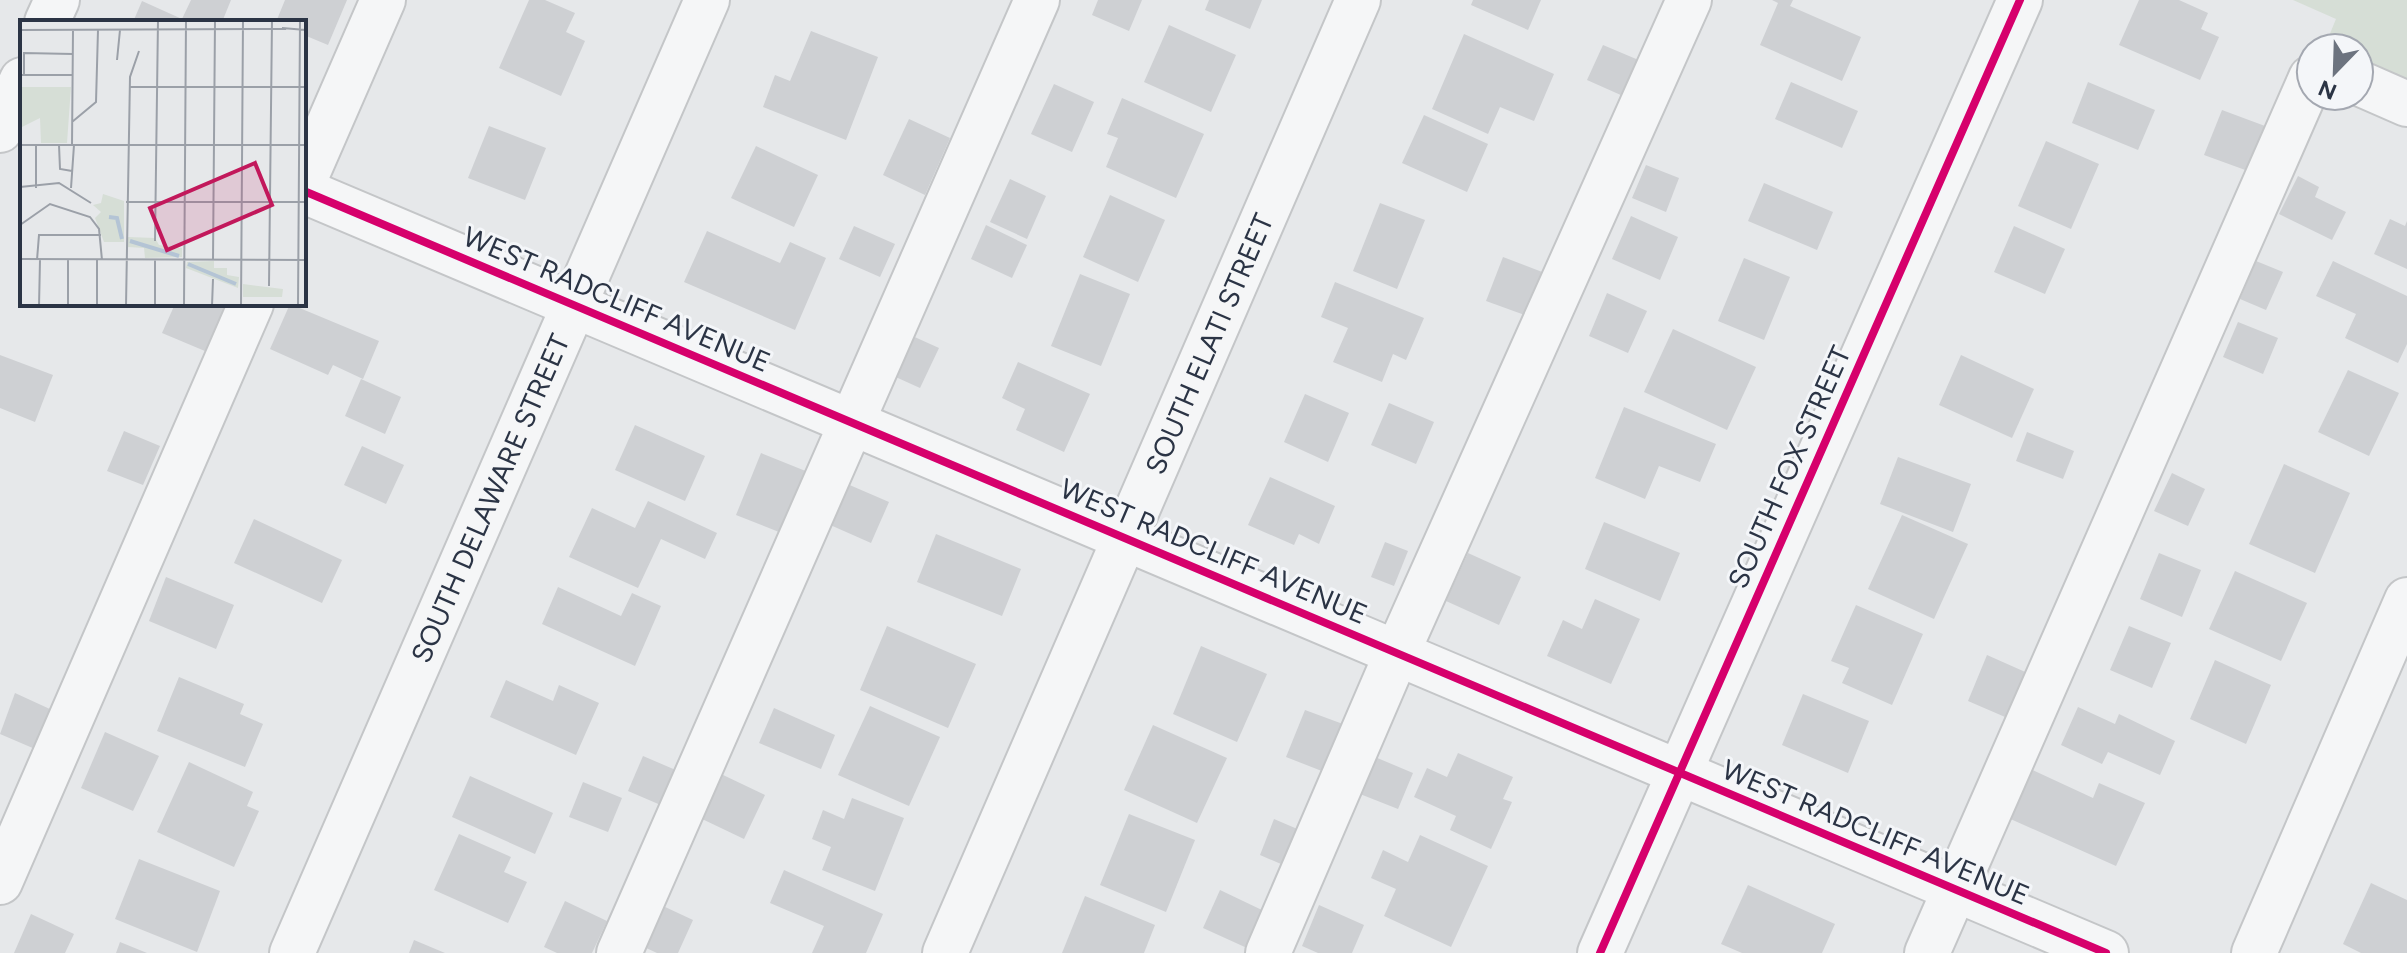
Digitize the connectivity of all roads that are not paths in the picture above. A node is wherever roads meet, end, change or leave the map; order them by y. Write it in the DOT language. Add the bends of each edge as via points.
graph roads {
  1 [pos="57,0"];
  2 [pos="383,0"];
  3 [pos="707,0"];
  4 [pos="1037,0"];
  5 [pos="1358,0"];
  6 [pos="1689,0"];
  7 [pos="2020,0"];
  8 [pos="48,20"];
  9 [pos="0,62"];
  10 [pos="20,70"];
  11 [pos="20,85"];
  12 [pos="2375,90"];
  13 [pos="2407,104"];
  14 [pos="2296,112"];
  15 [pos="0,130"];
  16 [pos="306,176"];
  17 [pos="306,192"];
  18 [pos="250,306"];
  19 [pos="575,306"];
  20 [pos="850,421"];
  21 [pos="1125,536"];
  22 [pos="2407,600"];
  23 [pos="1397,653"];
  24 [pos="1678,773"];
  25 [pos="0,882"];
  26 [pos="1955,890"];
  27 [pos="292,953"];
  28 [pos="619,953"];
  29 [pos="945,953"];
  30 [pos="1268,953"];
  31 [pos="1600,953"];
  32 [pos="1927,953"];
  33 [pos="2106,953"];
  34 [pos="2254,953"];
  1 -- 8 [label="street"];
  2 -- 16 [label="street"];
  3 -- 19 [label="street, SOUTH DELAWARE STREET"];
  4 -- 20 [label="street"];
  5 -- 21 [label="street, SOUTH ELATI STREET"];
  6 -- 23 [label="street"];
  7 -- 24 [label="street, SOUTH FOX STREET"];
  9 -- 10 [label="street"];
  11 -- 15 [label="street"];
  12 -- 13 [label="street"];
  14 -- 26 [label="street"];
  17 -- 19 [label="street, WEST RADCLIFF AVENUE"];
  18 -- 25 [label="street"];
  19 -- 20 [label="street, WEST RADCLIFF AVENUE"];
  19 -- 27 [label="street, SOUTH DELAWARE STREET"];
  20 -- 21 [label="street, WEST RADCLIFF AVENUE"];
  20 -- 28 [label="street"];
  21 -- 23 [label="street, WEST RADCLIFF AVENUE"];
  21 -- 29 [label="street, SOUTH ELATI STREET"];
  22 -- 34 [label="street"];
  23 -- 24 [label="street, WEST RADCLIFF AVENUE"];
  23 -- 30 [label="street"];
  24 -- 26 [label="street, WEST RADCLIFF AVENUE"];
  24 -- 31 [label="street, SOUTH FOX STREET"];
  26 -- 32 [label="street"];
  26 -- 33 [label="street, WEST RADCLIFF AVENUE"];
}
